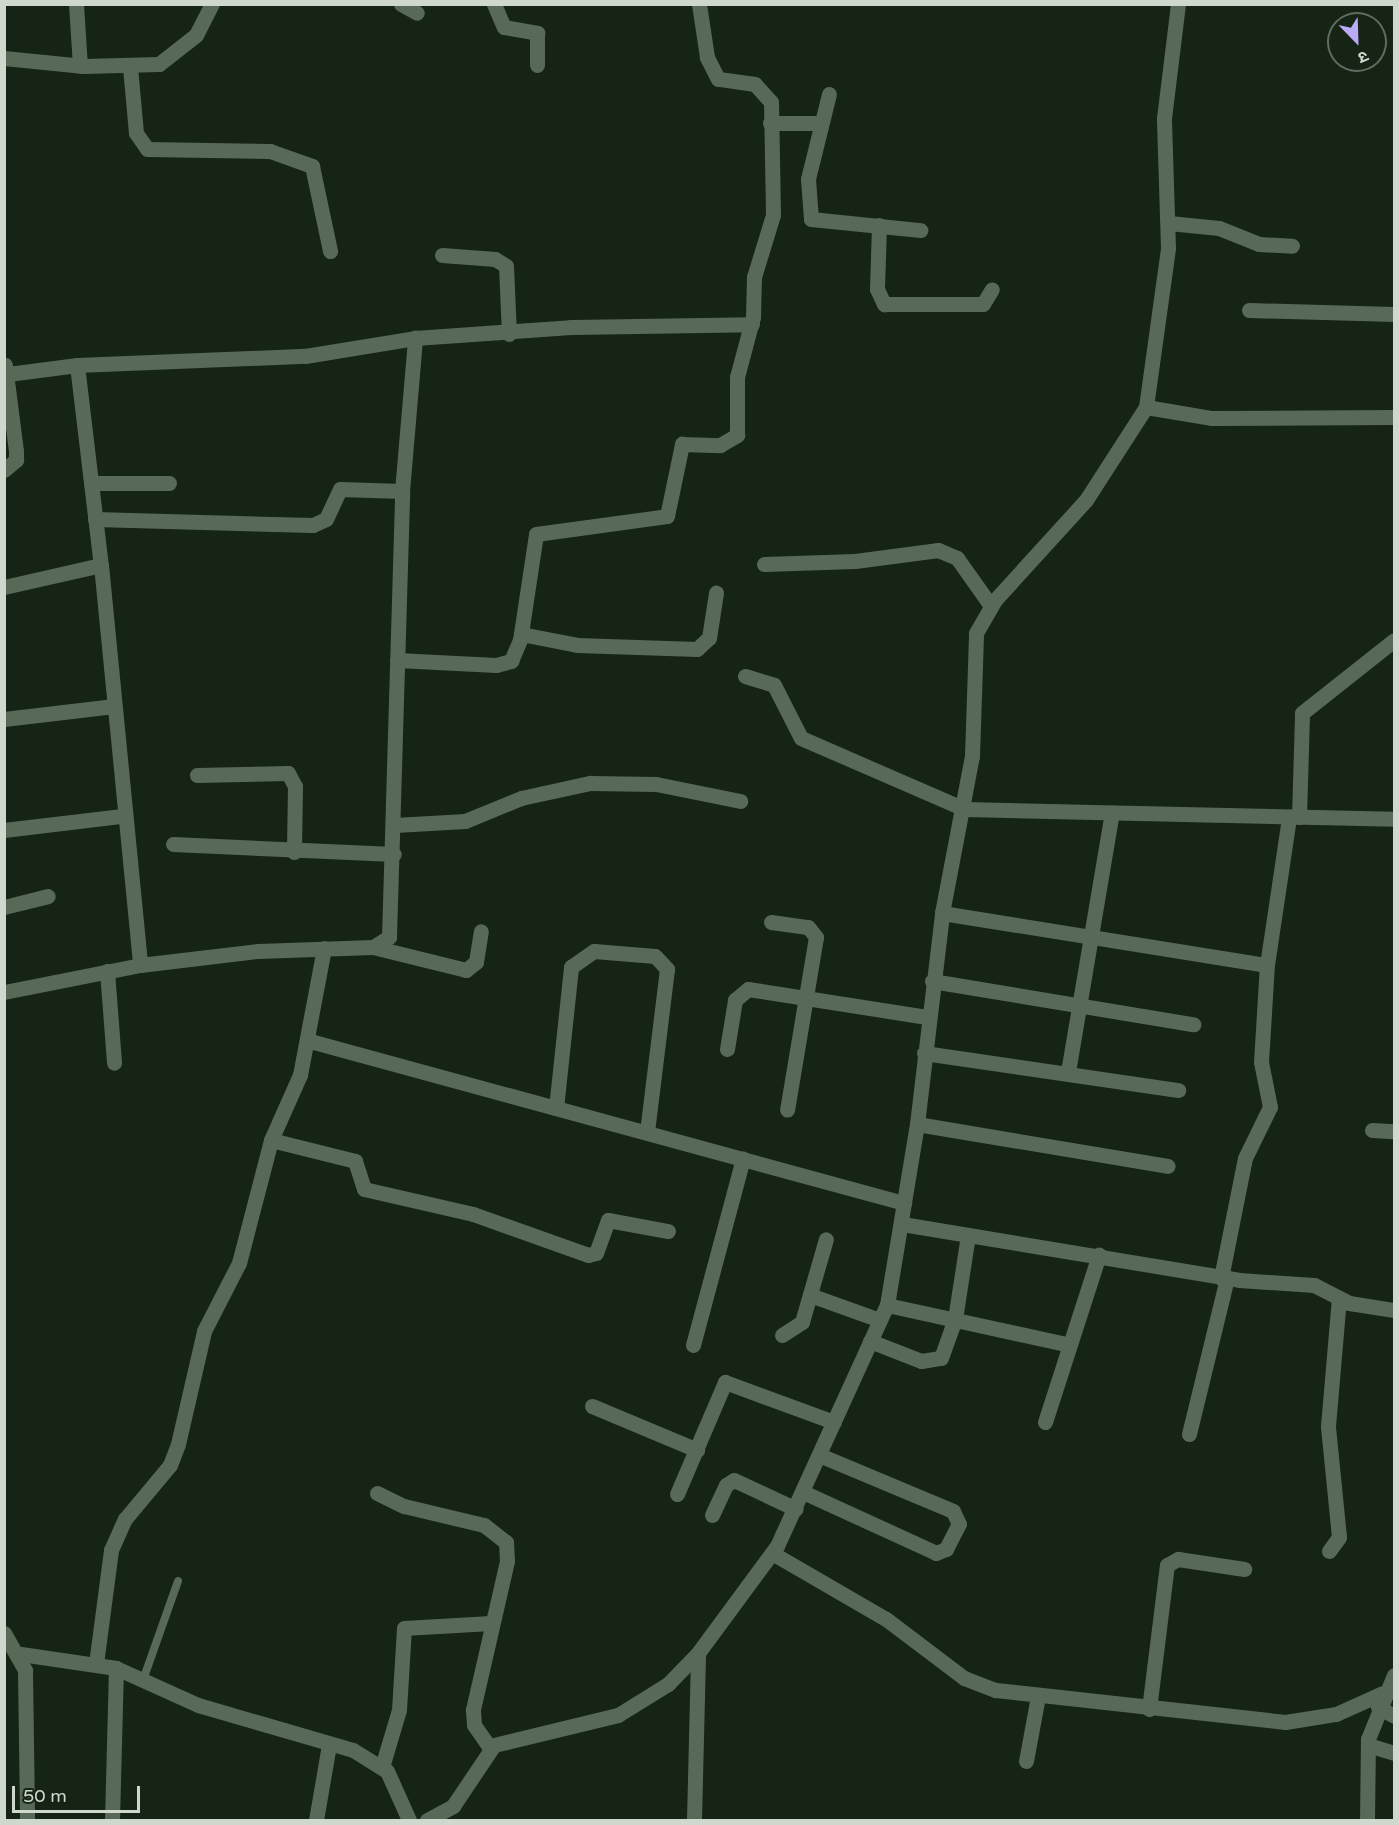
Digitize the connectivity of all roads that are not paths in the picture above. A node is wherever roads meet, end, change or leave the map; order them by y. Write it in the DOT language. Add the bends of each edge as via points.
graph roads {
  1 [pos="76,4"];
  2 [pos="212,4"];
  3 [pos="401,4"];
  4 [pos="494,4"];
  5 [pos="699,4"];
  6 [pos="1178,4"];
  7 [pos="417,13"];
  8 [pos="4,58"];
  9 [pos="537,65"];
  10 [pos="80,66"];
  11 [pos="130,67"];
  12 [pos="829,94"];
  13 [pos="770,123"];
  14 [pos="820,123"];
  15 [pos="1169,223"];
  16 [pos="879,225"];
  17 [pos="920,230"];
  18 [pos="1292,246"];
  19 [pos="330,251"];
  20 [pos="442,255"];
  21 [pos="993,289"];
  22 [pos="1249,310"];
  23 [pos="1395,314"];
  24 [pos="752,324"];
  25 [pos="509,334"];
  26 [pos="415,338"];
  27 [pos="77,366"];
  28 [pos="6,369"];
  29 [pos="1146,407"];
  30 [pos="1395,417"];
  31 [pos="4,470"];
  32 [pos="91,483"];
  33 [pos="169,483"];
  34 [pos="402,491"];
  35 [pos="95,519"];
  36 [pos="764,564"];
  37 [pos="101,565"];
  38 [pos="4,587"];
  39 [pos="716,593"];
  40 [pos="990,606"];
  41 [pos="520,634"];
  42 [pos="1395,640"];
  43 [pos="397,660"];
  44 [pos="745,676"];
  45 [pos="114,706"];
  46 [pos="4,719"];
  47 [pos="197,775"];
  48 [pos="740,801"];
  49 [pos="964,809"];
  50 [pos="1112,813"];
  51 [pos="122,816"];
  52 [pos="1294,817"];
  53 [pos="1395,819"];
  54 [pos="395,825"];
  55 [pos="4,830"];
  56 [pos="173,844"];
  57 [pos="294,852"];
  58 [pos="394,854"];
  59 [pos="48,896"];
  60 [pos="4,907"];
  61 [pos="942,913"];
  62 [pos="771,922"];
  63 [pos="481,931"];
  64 [pos="1091,935"];
  65 [pos="373,947"];
  66 [pos="324,948"];
  67 [pos="1267,965"];
  68 [pos="140,966"];
  69 [pos="107,971"];
  70 [pos="932,981"];
  71 [pos="4,992"];
  72 [pos="809,1000"];
  73 [pos="1079,1004"];
  74 [pos="927,1017"];
  75 [pos="1193,1024"];
  76 [pos="310,1041"];
  77 [pos="727,1049"];
  78 [pos="924,1053"];
  79 [pos="114,1063"];
  80 [pos="1068,1072"];
  81 [pos="1178,1090"];
  82 [pos="556,1108"];
  83 [pos="787,1110"];
  84 [pos="917,1124"];
  85 [pos="1372,1130"];
  86 [pos="1395,1131"];
  87 [pos="647,1133"];
  88 [pos="271,1140"];
  89 [pos="743,1159"];
  90 [pos="1168,1166"];
  91 [pos="904,1203"];
  92 [pos="902,1224"];
  93 [pos="668,1231"];
  94 [pos="968,1235"];
  95 [pos="826,1239"];
  96 [pos="1099,1255"];
  97 [pos="1224,1278"];
  98 [pos="810,1295"];
  99 [pos="1339,1298"];
  100 [pos="887,1305"];
  101 [pos="1395,1310"];
  102 [pos="955,1319"];
  103 [pos="880,1320"];
  104 [pos="782,1335"];
  105 [pos="870,1341"];
  106 [pos="693,1345"];
  107 [pos="1070,1345"];
  108 [pos="592,1406"];
  109 [pos="834,1422"];
  110 [pos="1045,1422"];
  111 [pos="1190,1434"];
  112 [pos="698,1450"];
  113 [pos="819,1455"];
  114 [pos="803,1492"];
  115 [pos="378,1493"];
  116 [pos="677,1494"];
  117 [pos="795,1509"];
  118 [pos="712,1515"];
  119 [pos="1329,1551"];
  120 [pos="772,1552"];
  121 [pos="1244,1569"];
  122 [pos="178,1581"];
  123 [pos="491,1623"];
  124 [pos="4,1633"];
  125 [pos="698,1653"];
  126 [pos="21,1654"];
  127 [pos="96,1664"];
  128 [pos="116,1668"];
  129 [pos="1395,1675"];
  130 [pos="143,1680"];
  131 [pos="1038,1696"];
  132 [pos="1381,1700"];
  133 [pos="1149,1709"];
  134 [pos="1395,1716"];
  135 [pos="329,1745"];
  136 [pos="1368,1746"];
  137 [pos="490,1748"];
  138 [pos="1395,1753"];
  139 [pos="1026,1761"];
  140 [pos="382,1767"];
  141 [pos="27,1821"];
  142 [pos="112,1821"];
  143 [pos="316,1821"];
  144 [pos="409,1821"];
  145 [pos="427,1821"];
  146 [pos="694,1821"];
  147 [pos="1367,1821"];
  1 -- 10 [label="street"];
  2 -- 11 [label="street" via="196,35 172,58"];
  3 -- 7 [label="street"];
  4 -- 9 [label="street" via="504,27 537,33"];
  5 -- 13 [label="street" via="711,68 723,82 762,87 771,102"];
  6 -- 15 [label="street" via="1164,118"];
  8 -- 10 [label="street"];
  10 -- 11 [label="street"];
  11 -- 19 [label="street" via="136,133 147,149 270,151 312,166"];
  12 -- 14 [label="street"];
  13 -- 14 [label="street"];
  13 -- 24 [label="street" via="774,205 753,276"];
  14 -- 16 [label="street" via="808,179 811,219"];
  15 -- 18 [label="street" via="1219,228 1259,244"];
  15 -- 29 [label="street"];
  16 -- 17 [label="street"];
  16 -- 21 [label="street" via="878,289 884,304 983,304"];
  20 -- 25 [label="street" via="495,259 506,266"];
  22 -- 23 [label="street"];
  24 -- 25 [label="street" via="571,327"];
  24 -- 41 [label="street" via="737,377 739,428 734,439 682,444 673,506 667,516 536,534"];
  25 -- 26 [label="street"];
  26 -- 27 [label="street" via="304,356"];
  26 -- 34 [label="street"];
  27 -- 28 [label="street"];
  27 -- 32 [label="street"];
  28 -- 31 [label="street" via="16,460"];
  29 -- 30 [label="street" via="1212,418"];
  29 -- 40 [label="street" via="1086,500"];
  32 -- 33 [label="street"];
  32 -- 35 [label="street"];
  34 -- 35 [label="street" via="340,489 326,519 313,525"];
  34 -- 43 [label="street"];
  35 -- 37 [label="street"];
  36 -- 40 [label="street" via="855,561 938,550 957,558"];
  37 -- 38 [label="street"];
  37 -- 45 [label="street"];
  39 -- 41 [label="street" via="709,639 697,648 577,645"];
  40 -- 49 [label="street" via="973,651 972,756"];
  41 -- 43 [label="street" via="516,656 503,664"];
  42 -- 52 [label="street" via="1302,713"];
  43 -- 54 [label="street"];
  44 -- 49 [label="street" via="774,685 801,738"];
  45 -- 46 [label="street"];
  45 -- 51 [label="street"];
  47 -- 57 [label="street" via="288,773 295,786"];
  48 -- 54 [label="street" via="656,784 590,783 530,795 465,821"];
  49 -- 50 [label="street"];
  49 -- 61 [label="street"];
  50 -- 52 [label="street"];
  50 -- 64 [label="street"];
  51 -- 55 [label="street"];
  51 -- 68 [label="street"];
  52 -- 53 [label="street"];
  52 -- 67 [label="street"];
  54 -- 58 [label="street"];
  56 -- 57 [label="street"];
  57 -- 58 [label="street"];
  58 -- 65 [label="street" via="393,927 389,937"];
  59 -- 60 [label="street"];
  61 -- 64 [label="street"];
  61 -- 70 [label="street"];
  62 -- 72 [label="street" via="813,932"];
  63 -- 65 [label="street" via="476,962 466,970"];
  64 -- 67 [label="street"];
  64 -- 73 [label="street"];
  65 -- 66 [label="street"];
  66 -- 68 [label="street"];
  66 -- 76 [label="street"];
  67 -- 97 [label="street" via="1261,1062 1270,1107 1245,1158"];
  68 -- 69 [label="street"];
  69 -- 71 [label="street"];
  69 -- 79 [label="street"];
  70 -- 73 [label="street"];
  70 -- 74 [label="street"];
  72 -- 74 [label="street"];
  72 -- 77 [label="street" via="742,991 735,1000"];
  72 -- 83 [label="street"];
  73 -- 75 [label="street"];
  73 -- 80 [label="street"];
  74 -- 78 [label="street"];
  76 -- 82 [label="street"];
  76 -- 88 [label="street"];
  78 -- 80 [label="street"];
  78 -- 84 [label="street"];
  80 -- 81 [label="street"];
  82 -- 87 [label="street"];
  82 -- 87 [label="street" via="571,967 594,951 655,956 668,969"];
  84 -- 90 [label="street"];
  84 -- 91 [label="street"];
  85 -- 86 [label="street"];
  87 -- 89 [label="street"];
  88 -- 93 [label="street" via="355,1161 364,1189 473,1214 588,1255 596,1252 608,1220"];
  88 -- 127 [label="street" via="239,1263 204,1330 174,1454 116,1534"];
  89 -- 91 [label="street"];
  89 -- 106 [label="street"];
  91 -- 92 [label="street"];
  92 -- 94 [label="street"];
  92 -- 100 [label="street"];
  94 -- 96 [label="street"];
  94 -- 102 [label="street"];
  95 -- 98 [label="street"];
  96 -- 97 [label="street"];
  96 -- 107 [label="street"];
  97 -- 99 [label="street" via="1314,1285"];
  97 -- 111 [label="street"];
  98 -- 103 [label="street"];
  98 -- 104 [label="street" via="801,1322"];
  99 -- 101 [label="street"];
  99 -- 119 [label="street" via="1328,1426 1339,1537"];
  100 -- 102 [label="street"];
  100 -- 103 [label="street"];
  102 -- 105 [label="street" via="945,1352 935,1362"];
  102 -- 107 [label="street"];
  103 -- 105 [label="street"];
  105 -- 109 [label="street"];
  107 -- 110 [label="street"];
  108 -- 112 [label="street"];
  109 -- 112 [label="street" via="730,1381 722,1386"];
  109 -- 113 [label="street"];
  112 -- 116 [label="street"];
  113 -- 114 [label="street"];
  113 -- 114 [label="street" via="953,1511 959,1524 946,1549 936,1553"];
  114 -- 117 [label="street"];
  115 -- 123 [label="street" via="404,1506 484,1525 506,1542 507,1561"];
  117 -- 118 [label="street" via="734,1480 726,1485"];
  117 -- 120 [label="street"];
  120 -- 125 [label="street"];
  120 -- 131 [label="street" via="886,1619 964,1678 996,1690"];
  121 -- 133 [label="street" via="1178,1559 1167,1565"];
  122 -- 130 [label="lane"];
  123 -- 137 [label="street" via="473,1719"];
  123 -- 140 [label="street" via="404,1628 399,1710"];
  124 -- 126 [label="street"];
  125 -- 137 [label="street" via="668,1684 618,1715 585,1727 518,1736"];
  125 -- 146 [label="street"];
  126 -- 127 [label="street"];
  126 -- 141 [label="street" via="26,1688"];
  127 -- 128 [label="street"];
  128 -- 130 [label="street"];
  128 -- 142 [label="street"];
  129 -- 132 [label="street"];
  130 -- 135 [label="street" via="198,1706"];
  131 -- 133 [label="street"];
  131 -- 139 [label="street"];
  132 -- 133 [label="street" via="1336,1714 1285,1722"];
  132 -- 134 [label="street"];
  132 -- 136 [label="street"];
  135 -- 140 [label="street"];
  135 -- 143 [label="street"];
  136 -- 138 [label="street"];
  136 -- 147 [label="street"];
  137 -- 145 [label="street" via="453,1806"];
  140 -- 144 [label="street"];
}
